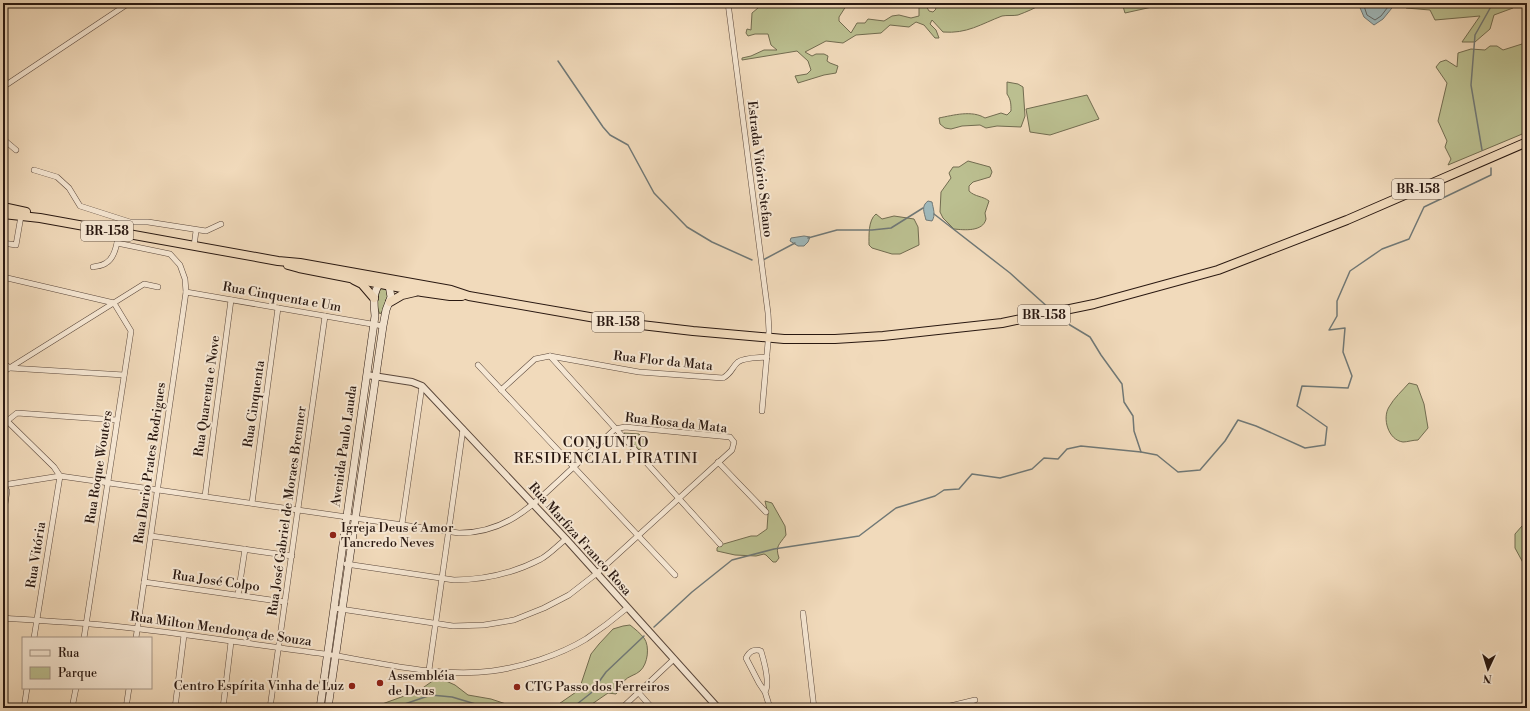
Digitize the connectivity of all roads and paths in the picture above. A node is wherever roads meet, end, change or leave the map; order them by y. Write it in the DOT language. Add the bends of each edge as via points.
graph roads {
  1 [pos="129,3"];
  2 [pos="728,3"];
  3 [pos="3,87"];
  4 [pos="3,139"];
  5 [pos="1527,142"];
  6 [pos="16,150"];
  7 [pos="34,170"];
  8 [pos="3,207"];
  9 [pos="3,214"];
  10 [pos="21,216"];
  11 [pos="40,218"];
  12 [pos="130,222"];
  13 [pos="221,224"];
  14 [pos="196,231"];
  15 [pos="118,233"];
  16 [pos="128,235"];
  17 [pos="3,243"];
  18 [pos="117,244"];
  19 [pos="194,246"];
  20 [pos="278,261"];
  21 [pos="93,267"];
  22 [pos="3,277"];
  23 [pos="352,278"];
  24 [pos="385,282"];
  25 [pos="158,287"];
  26 [pos="186,292"];
  27 [pos="422,292"];
  28 [pos="468,296"];
  29 [pos="374,298"];
  30 [pos="232,300"];
  31 [pos="390,302"];
  32 [pos="114,303"];
  33 [pos="278,308"];
  34 [pos="325,316"];
  35 [pos="374,325"];
  36 [pos="383,326"];
  37 [pos="768,338"];
  38 [pos="550,356"];
  39 [pos="767,357"];
  40 [pos="3,363"];
  41 [pos="478,365"];
  42 [pos="10,368"];
  43 [pos="3,372"];
  44 [pos="124,375"];
  45 [pos="367,375"];
  46 [pos="376,376"];
  47 [pos="422,386"];
  48 [pos="501,390"];
  49 [pos="762,411"];
  50 [pos="3,417"];
  51 [pos="117,420"];
  52 [pos="7,421"];
  53 [pos="463,429"];
  54 [pos="615,429"];
  55 [pos="718,462"];
  56 [pos="574,467"];
  57 [pos="60,476"];
  58 [pos="108,482"];
  59 [pos="3,485"];
  60 [pos="158,489"];
  61 [pos="205,496"];
  62 [pos="679,498"];
  63 [pos="252,503"];
  64 [pos="533,504"];
  65 [pos="298,509"];
  66 [pos="766,512"];
  67 [pos="3,516"];
  68 [pos="347,516"];
  69 [pos="356,518"];
  70 [pos="402,524"];
  71 [pos="448,531"];
  72 [pos="151,536"];
  73 [pos="638,536"];
  74 [pos="566,539"];
  75 [pos="720,544"];
  76 [pos="244,549"];
  77 [pos="292,556"];
  78 [pos="340,563"];
  79 [pos="349,564"];
  80 [pos="596,574"];
  81 [pos="675,575"];
  82 [pos="441,578"];
  83 [pos="144,582"];
  84 [pos="238,595"];
  85 [pos="285,602"];
  86 [pos="334,608"];
  87 [pos="627,608"];
  88 [pos="342,610"];
  89 [pos="803,613"];
  90 [pos="3,618"];
  91 [pos="37,621"];
  92 [pos="435,623"];
  93 [pos="86,624"];
  94 [pos="138,629"];
  95 [pos="184,635"];
  96 [pos="34,637"];
  97 [pos="84,637"];
  98 [pos="136,637"];
  99 [pos="231,642"];
  100 [pos="279,648"];
  101 [pos="327,654"];
  102 [pos="336,656"];
  103 [pos="674,659"];
  104 [pos="429,670"];
  105 [pos="27,689"];
  106 [pos="76,689"];
  107 [pos="129,689"];
  108 [pos="638,692"];
  109 [pos="765,692"];
  110 [pos="975,700"];
  111 [pos="813,707"];
  112 [pos="24,708"];
  113 [pos="72,708"];
  114 [pos="126,708"];
  115 [pos="175,708"];
  116 [pos="223,708"];
  117 [pos="270,708"];
  118 [pos="320,708"];
  119 [pos="328,708"];
  120 [pos="622,708"];
  121 [pos="652,708"];
  122 [pos="718,708"];
  123 [pos="770,708"];
  124 [pos="792,708"];
  125 [pos="942,708"];
  1 -- 3 [label="street"];
  2 -- 37 [label="street, Estrada Vitório Stefano" via="768,313"];
  4 -- 6 [label="street"];
  5 -- 37 [label="highway, BR-158" via="1309,236 1218,270 1130,295 1067,311 922,332 835,339"];
  7 -- 12 [label="street" via="57,177 69,188 80,206"];
  8 -- 11 [label="highway, BR-158" via="27,212"];
  9 -- 10 [label="highway, BR-158"];
  10 -- 11 [label="highway, BR-158"];
  10 -- 17 [label="street" via="16,245"];
  11 -- 15 [label="highway, BR-158"];
  12 -- 14 [label="street" via="148,222"];
  12 -- 16 [label="street"];
  13 -- 14 [label="street" via="206,231"];
  14 -- 19 [label="street"];
  15 -- 16 [label="highway, BR-158"];
  15 -- 18 [label="street"];
  16 -- 19 [label="highway, BR-158"];
  18 -- 21 [label="street" via="110,260"];
  18 -- 26 [label="street, Rua Dario Prates Rodrigues" via="170,254 180,265"];
  19 -- 20 [label="highway, BR-158"];
  20 -- 23 [label="highway, BR-158" via="299,268"];
  20 -- 24 [label="highway, BR-158" via="300,263"];
  22 -- 32 [label="street"];
  23 -- 24 [label="highway, BR-158"];
  23 -- 29 [label="highway" via="362,284"];
  24 -- 27 [label="highway, BR-158"];
  24 -- 28 [label="highway, BR-158" via="451,290"];
  24 -- 29 [label="main road, Avenida Paulo Lauda" via="376,289"];
  24 -- 31 [label="main road, Avenida Paulo Lauda" via="391,292"];
  25 -- 32 [label="street" via="144,284"];
  26 -- 30 [label="street, Rua Cinquenta e Um"];
  26 -- 60 [label="street, Rua Dario Prates Rodrigues"];
  27 -- 28 [label="highway, BR-158"];
  27 -- 31 [label="highway" via="402,295"];
  28 -- 37 [label="highway, BR-158" via="624,323"];
  29 -- 35 [label="main road, Avenida Paulo Lauda"];
  30 -- 33 [label="street, Rua Cinquenta e Um"];
  30 -- 61 [label="street, Rua Quarenta e Nove"];
  31 -- 36 [label="main road, Avenida Paulo Lauda"];
  32 -- 42 [label="street"];
  32 -- 44 [label="street, Rua Roque Wouters" via="131,331"];
  33 -- 34 [label="street, Rua Cinquenta e Um"];
  33 -- 63 [label="street, Rua Cinquenta"];
  34 -- 35 [label="street, Rua Cinquenta e Um"];
  34 -- 65 [label="street, Rua José Gabriel de Moraes Brenner"];
  35 -- 36 [label="street, Rua Cinquenta e Um"];
  35 -- 45 [label="main road, Avenida Paulo Lauda"];
  36 -- 46 [label="main road, Avenida Paulo Lauda"];
  37 -- 39 [label="street, Estrada Vitório Stefano"];
  38 -- 39 [label="street, Rua Flor da Mata" via="639,372 716,378 728,376 738,362"];
  38 -- 48 [label="street" via="536,359"];
  38 -- 54 [label="street"];
  39 -- 49 [label="street, Estrada Vitório Stefano"];
  40 -- 42 [label="street"];
  41 -- 48 [label="street"];
  42 -- 43 [label="street"];
  42 -- 44 [label="street"];
  44 -- 51 [label="street, Rua Roque Wouters"];
  45 -- 46 [label="street"];
  45 -- 68 [label="main road, Avenida Paulo Lauda"];
  46 -- 47 [label="street"];
  46 -- 69 [label="main road, Avenida Paulo Lauda"];
  47 -- 53 [label="street, Rua Marfiza Franco Rosa"];
  47 -- 70 [label="street"];
  48 -- 56 [label="street"];
  50 -- 52 [label="street"];
  51 -- 52 [label="street" via="17,414"];
  51 -- 58 [label="street, Rua Roque Wouters"];
  52 -- 57 [label="street"];
  53 -- 64 [label="street, Rua Marfiza Franco Rosa"];
  53 -- 71 [label="street"];
  54 -- 55 [label="street, Rua Rosa da Mata" via="625,427 730,437 734,442 732,450"];
  54 -- 56 [label="street"];
  54 -- 62 [label="street"];
  55 -- 62 [label="street"];
  55 -- 66 [label="street"];
  56 -- 64 [label="street"];
  56 -- 73 [label="street"];
  57 -- 58 [label="street"];
  57 -- 59 [label="street"];
  57 -- 91 [label="street, Rua Vitória"];
  58 -- 60 [label="street"];
  58 -- 93 [label="street, Rua Roque Wouters"];
  59 -- 67 [label="street" via="7,491"];
  60 -- 61 [label="street"];
  60 -- 72 [label="street, Rua Dario Prates Rodrigues"];
  61 -- 63 [label="street"];
  62 -- 73 [label="street"];
  62 -- 75 [label="street"];
  63 -- 65 [label="street"];
  64 -- 71 [label="street" via="513,519 498,526 470,533"];
  64 -- 74 [label="street, Rua Marfiza Franco Rosa"];
  65 -- 68 [label="street"];
  65 -- 77 [label="street, Rua José Gabriel de Moraes Brenner"];
  68 -- 69 [label="street"];
  68 -- 78 [label="main road, Avenida Paulo Lauda"];
  69 -- 70 [label="street"];
  69 -- 79 [label="main road, Avenida Paulo Lauda"];
  70 -- 71 [label="street"];
  71 -- 82 [label="street"];
  72 -- 76 [label="street"];
  72 -- 83 [label="street, Rua Dario Prates Rodrigues"];
  73 -- 80 [label="street"];
  73 -- 81 [label="street"];
  74 -- 80 [label="street, Rua Marfiza Franco Rosa"];
  74 -- 82 [label="street" via="543,558 500,575 472,580"];
  76 -- 77 [label="street"];
  76 -- 84 [label="street"];
  77 -- 85 [label="street, Rua José Gabriel de Moraes Brenner"];
  78 -- 79 [label="street"];
  78 -- 86 [label="main road, Avenida Paulo Lauda"];
  79 -- 82 [label="street"];
  79 -- 88 [label="main road, Avenida Paulo Lauda"];
  80 -- 87 [label="street, Rua Marfiza Franco Rosa"];
  80 -- 92 [label="street" via="569,596 514,620 484,625 453,626"];
  82 -- 92 [label="street"];
  83 -- 84 [label="street, Rua José Colpo"];
  83 -- 94 [label="street, Rua Dario Prates Rodrigues"];
  84 -- 85 [label="street, Rua José Colpo"];
  85 -- 100 [label="street, Rua José Gabriel de Moraes Brenner"];
  86 -- 88 [label="street"];
  86 -- 101 [label="main road, Avenida Paulo Lauda"];
  87 -- 103 [label="street, Rua Marfiza Franco Rosa"];
  87 -- 104 [label="street" via="585,639 547,657 491,671"];
  88 -- 92 [label="street"];
  88 -- 102 [label="main road, Avenida Paulo Lauda"];
  89 -- 111 [label="street"];
  90 -- 91 [label="street, Rua Milton Mendonça de Souza"];
  91 -- 93 [label="street, Rua Milton Mendonça de Souza"];
  91 -- 96 [label="street, Rua Vitória"];
  92 -- 104 [label="street"];
  93 -- 94 [label="street, Rua Milton Mendonça de Souza"];
  93 -- 97 [label="street, Rua Roque Wouters"];
  94 -- 95 [label="street, Rua Milton Mendonça de Souza"];
  94 -- 98 [label="street, Rua Dario Prates Rodrigues"];
  95 -- 99 [label="street, Rua Milton Mendonça de Souza"];
  95 -- 115 [label="street"];
  99 -- 100 [label="street, Rua Milton Mendonça de Souza"];
  99 -- 116 [label="street"];
  100 -- 101 [label="street, Rua Milton Mendonça de Souza"];
  100 -- 117 [label="street, Rua José Gabriel de Moraes Brenner"];
  101 -- 102 [label="street, Rua Milton Mendonça de Souza"];
  101 -- 118 [label="main road, Avenida Paulo Lauda"];
  102 -- 104 [label="street"];
  102 -- 119 [label="main road, Avenida Paulo Lauda"];
  103 -- 108 [label="street"];
  103 -- 122 [label="street, Rua Marfiza Franco Rosa"];
  105 -- 112 [label="street"];
  106 -- 113 [label="street"];
  107 -- 114 [label="street"];
  108 -- 120 [label="street"];
  108 -- 121 [label="street"];
  109 -- 109 [label="street" via="767,682 761,652 754,650 746,658"];
  109 -- 123 [label="street"];
  110 -- 125 [label="street"];
  111 -- 124 [label="street"];
}
